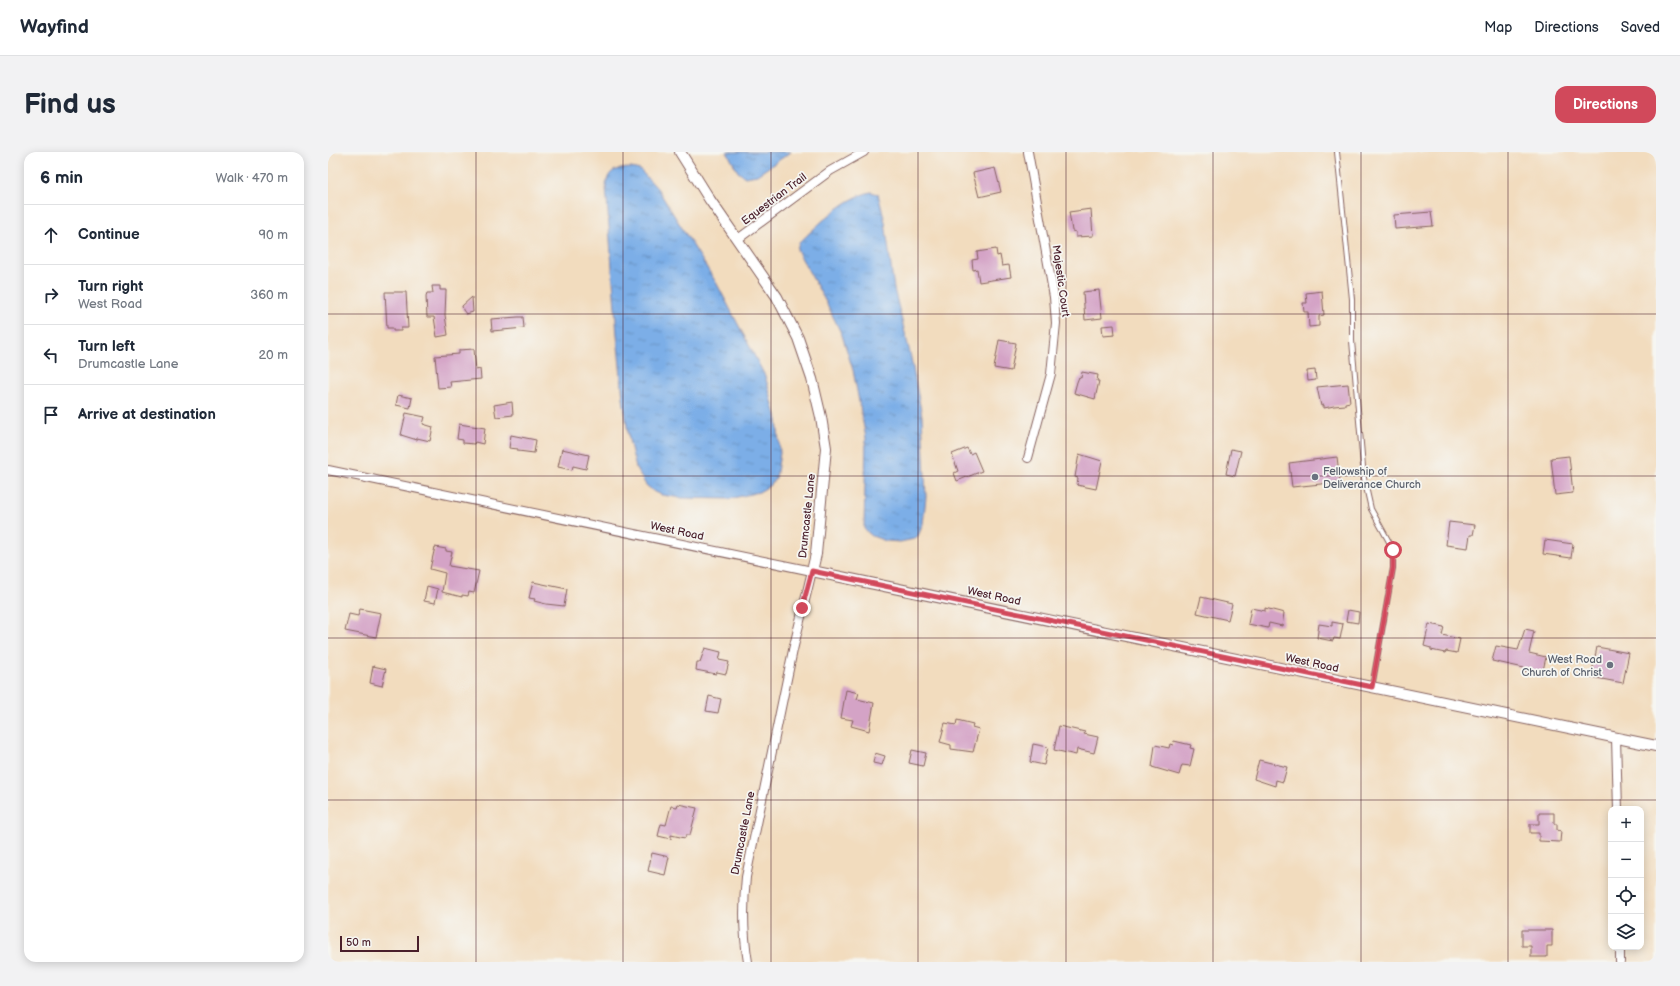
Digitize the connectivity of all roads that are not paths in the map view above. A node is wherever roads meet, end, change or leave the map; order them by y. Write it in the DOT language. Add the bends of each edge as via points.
graph roads {
  1 [pos="680,152"];
  2 [pos="864,152"];
  3 [pos="1028,152"];
  4 [pos="1337,152"];
  5 [pos="738,239"];
  6 [pos="1028,458"];
  7 [pos="328,470"];
  8 [pos="812,571"];
  9 [pos="1372,687"];
  10 [pos="1616,738"];
  11 [pos="1656,746"];
  12 [pos="1618,806"];
  13 [pos="1620,950"];
  14 [pos="748,962"];
  15 [pos="1620,962"];
  1 -- 5 [label="street, Drumcastle Lane"];
  2 -- 5 [label="street, Equestrian Trail" via="835,168"];
  3 -- 6 [label="street, Majestic Court" via="1054,297 1056,323 1051,374"];
  4 -- 9 [label="lane" via="1352,299 1352,341 1364,478 1371,509 1393,550 1393,568"];
  5 -- 8 [label="street, Drumcastle Lane" via="777,297 798,338 821,417 826,448 816,554"];
  7 -- 8 [label="street, West Road"];
  8 -- 9 [label="street, West Road"];
  8 -- 14 [label="street, Drumcastle Lane" via="746,877 744,938"];
  9 -- 10 [label="street, West Road"];
  10 -- 11 [label="street, West Road"];
  10 -- 12 [label="street"];
  13 -- 15 [label="street"];
}
